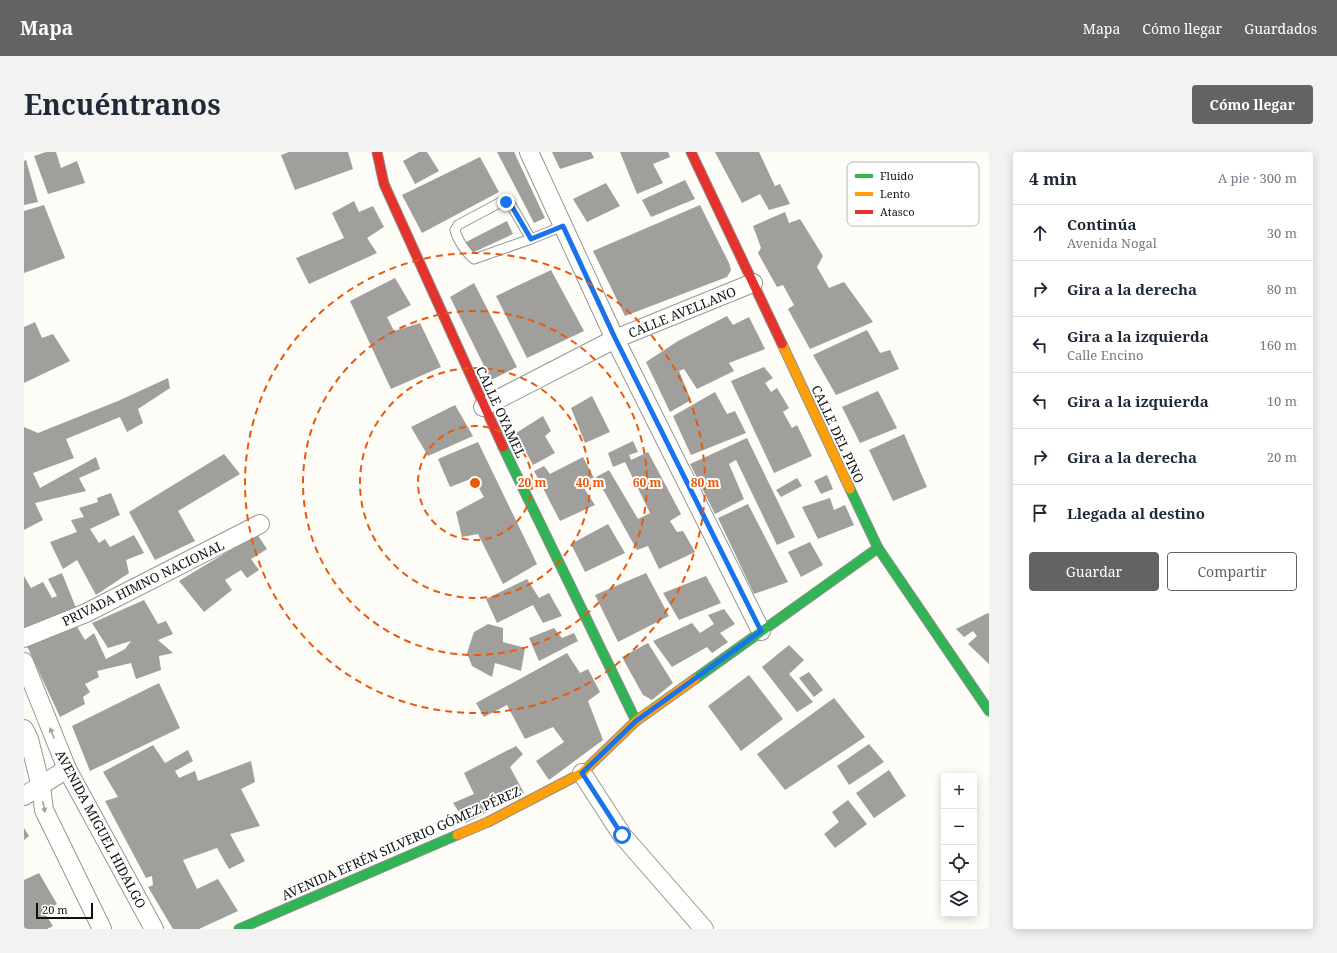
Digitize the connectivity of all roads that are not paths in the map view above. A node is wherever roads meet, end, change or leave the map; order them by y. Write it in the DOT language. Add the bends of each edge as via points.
graph roads {
  1 [pos="377,152"];
  2 [pos="529,152"];
  3 [pos="690,152"];
  4 [pos="563,226"];
  5 [pos="531,239"];
  6 [pos="753,283"];
  7 [pos="615,338"];
  8 [pos="483,407"];
  9 [pos="260,524"];
  10 [pos="878,548"];
  11 [pos="761,631"];
  12 [pos="24,638"];
  13 [pos="24,662"];
  14 [pos="989,711"];
  15 [pos="636,721"];
  16 [pos="24,729"];
  17 [pos="67,769"];
  18 [pos="582,773"];
  19 [pos="41,787"];
  20 [pos="24,796"];
  21 [pos="102,929"];
  22 [pos="154,929"];
  23 [pos="238,929"];
  24 [pos="704,929"];
  1 -- 8 [label="street, CALLE OYAMEL" via="384,184"];
  2 -- 4 [label="street"];
  3 -- 6 [label="street, CALLE DEL PINO"];
  4 -- 5 [label="lane"];
  4 -- 7 [label="street"];
  5 -- 5 [label="lane" via="474,259 455,230 458,225 501,202 506,202 511,205"];
  6 -- 7 [label="street, CALLE AVELLANO"];
  6 -- 10 [label="street, CALLE DEL PINO"];
  7 -- 8 [label="street, CALLE AVELLANO"];
  7 -- 11 [label="street"];
  8 -- 15 [label="street, CALLE OYAMEL"];
  9 -- 12 [label="street, PRIVADA HIMNO NACIONAL" via="86,613"];
  10 -- 11 [label="street, AVENIDA EFRÉN SILVERIO GÓMEZ PÉREZ"];
  10 -- 14 [label="street, CALLE DEL PINO"];
  11 -- 15 [label="street, AVENIDA EFRÉN SILVERIO GÓMEZ PÉREZ"];
  17 -- 13 [label="street, AVENIDA MIGUEL HIDALGO, one-way"];
  15 -- 18 [label="street, AVENIDA EFRÉN SILVERIO GÓMEZ PÉREZ"];
  16 -- 19 [label="street, AVENIDA MIGUEL HIDALGO"];
  17 -- 19 [label="street"];
  17 -- 22 [label="street, AVENIDA MIGUEL HIDALGO"];
  18 -- 23 [label="street, AVENIDA EFRÉN SILVERIO GÓMEZ PÉREZ" via="488,822"];
  18 -- 24 [label="street" via="622,835"];
  19 -- 20 [label="street"];
  19 -- 21 [label="street, AVENIDA MIGUEL HIDALGO, one-way" via="44,810"];
}
